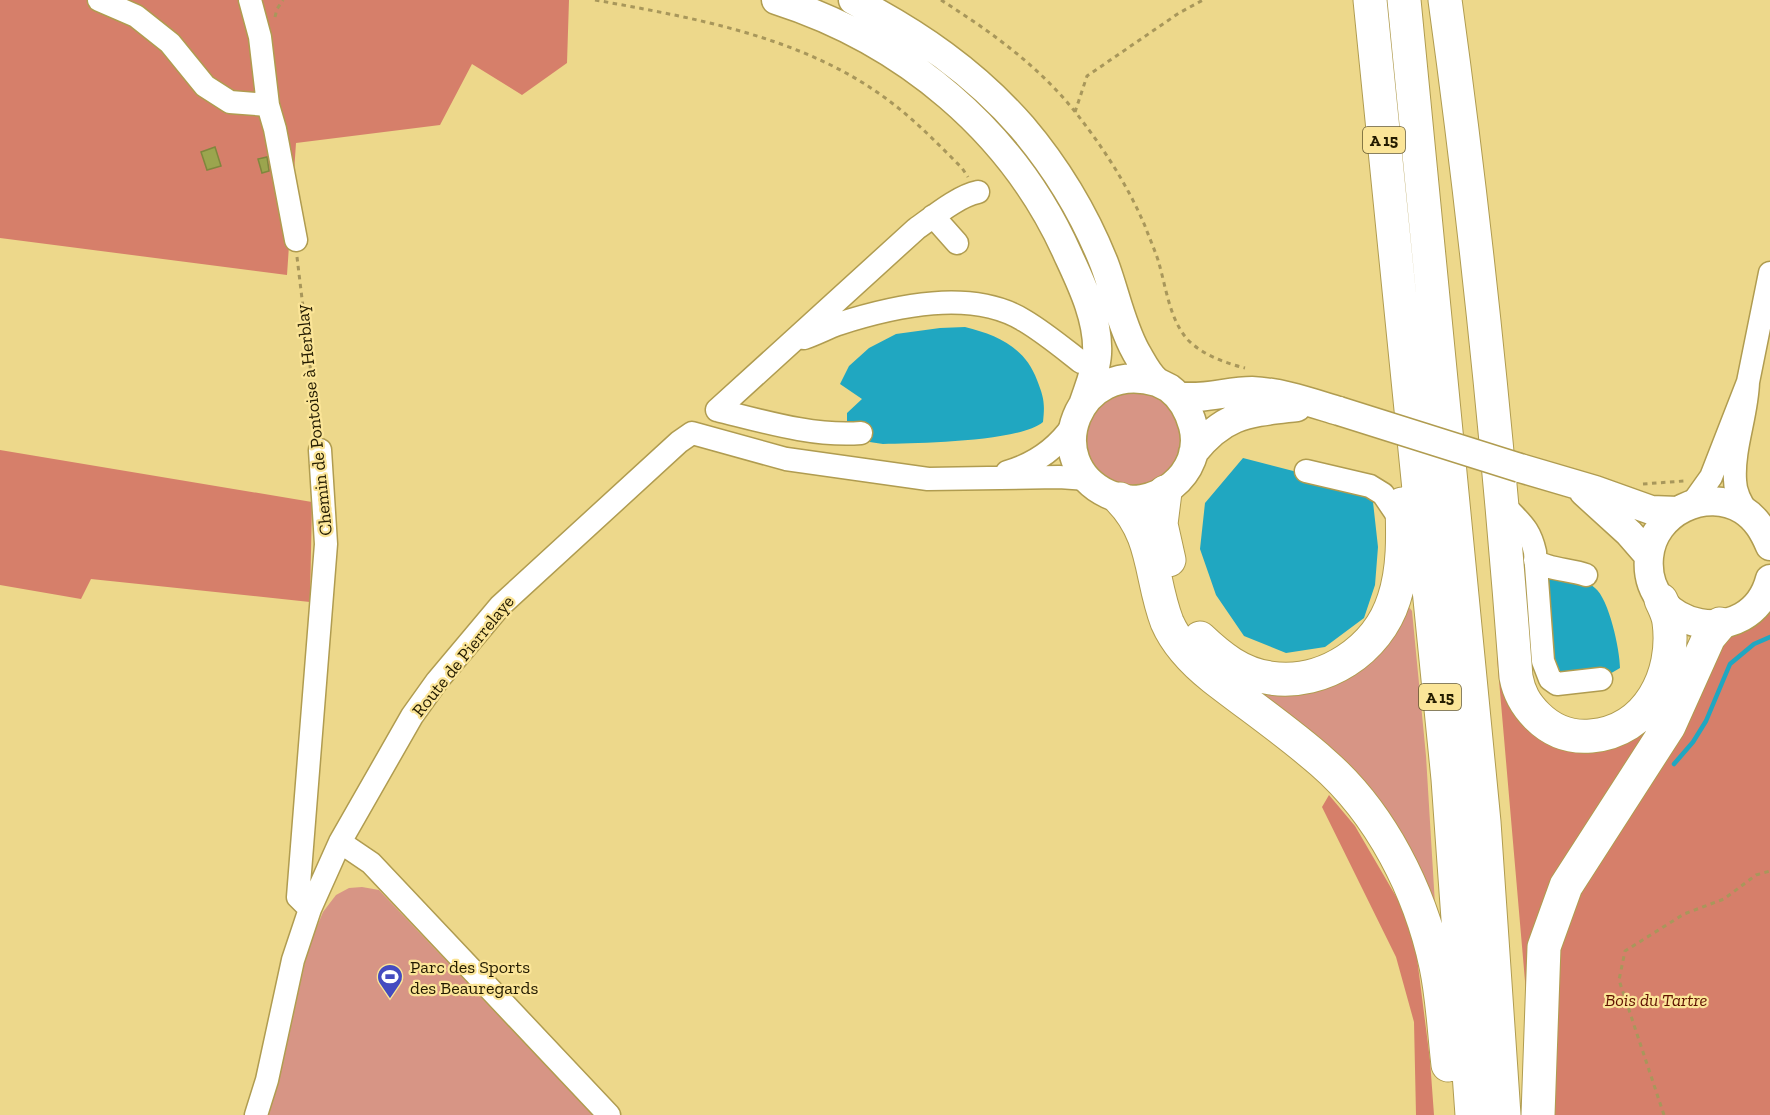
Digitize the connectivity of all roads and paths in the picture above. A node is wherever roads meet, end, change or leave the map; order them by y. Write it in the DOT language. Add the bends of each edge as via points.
graph roads {
  1 [pos="99,0"];
  2 [pos="250,0"];
  3 [pos="266,0"];
  4 [pos="595,0"];
  5 [pos="776,0"];
  6 [pos="853,0"];
  7 [pos="941,0"];
  8 [pos="1203,0"];
  9 [pos="1370,0"];
  10 [pos="1404,0"];
  11 [pos="1445,0"];
  12 [pos="260,37"];
  13 [pos="268,105"];
  14 [pos="1076,112"];
  15 [pos="978,192"];
  16 [pos="933,216"];
  17 [pos="296,240"];
  18 [pos="957,243"];
  19 [pos="1770,273"];
  20 [pos="1397,280"];
  21 [pos="794,340"];
  22 [pos="1076,368"];
  23 [pos="1249,370"];
  24 [pos="1748,382"];
  25 [pos="1168,389"];
  26 [pos="1327,408"];
  27 [pos="1079,414"];
  28 [pos="861,433"];
  29 [pos="320,450"];
  30 [pos="1193,453"];
  31 [pos="1306,471"];
  32 [pos="985,478"];
  33 [pos="1087,479"];
  34 [pos="1573,483"];
  35 [pos="1638,484"];
  36 [pos="1164,492"];
  37 [pos="1120,499"];
  38 [pos="1692,499"];
  39 [pos="1502,502"];
  40 [pos="1402,522"];
  41 [pos="1764,534"];
  42 [pos="1649,556"];
  43 [pos="1539,570"];
  44 [pos="1586,575"];
  45 [pos="1770,579"];
  46 [pos="1661,600"];
  47 [pos="1762,606"];
  48 [pos="1720,624"];
  49 [pos="1601,679"];
  50 [pos="340,842"];
  51 [pos="1770,871"];
  52 [pos="310,909"];
  53 [pos="255,1115"];
  54 [pos="609,1115"];
  55 [pos="1453,1115"];
  56 [pos="1472,1115"];
  57 [pos="1504,1115"];
  58 [pos="1538,1115"];
  59 [pos="1664,1115"];
  1 -- 13 [label="street" via="136,16 170,43 205,86 230,102"];
  2 -- 12 [label="street"];
  3 -- 12 [label="street"];
  4 -- 15 [label="path" via="719,25 829,65 886,98 909,117 962,168"];
  5 -- 27 [label="main road" via="847,28 900,59 957,102 1013,163 1063,242 1095,327 1097,354"];
  6 -- 25 [label="main road" via="905,28 956,63 1022,127 1081,213 1135,350"];
  7 -- 14 [label="path" via="1025,59"];
  8 -- 14 [label="path" via="1087,76"];
  9 -- 20 [label="highway, A 15"];
  10 -- 57 [label="highway, A 15" via="1484,822"];
  11 -- 39 [label="highway" via="1463,129"];
  12 -- 13 [label="street"];
  13 -- 17 [label="street"];
  14 -- 23 [label="path" via="1144,224 1179,327 1188,340 1208,354"];
  15 -- 16 [label="street"];
  16 -- 18 [label="street"];
  16 -- 21 [label="street"];
  17 -- 29 [label="path, Chemin de Pontoise à Herblay"];
  19 -- 24 [label="street"];
  20 -- 40 [label="highway" via="1384,311"];
  20 -- 56 [label="highway, A 15" via="1447,767"];
  21 -- 22 [label="street" via="908,306 954,302 996,308 1024,320 1056,354"];
  21 -- 28 [label="street" via="717,410 787,427"];
  24 -- 38 [label="street" via="1726,440"];
  24 -- 41 [label="street" via="1735,480 1738,494"];
  25 -- 26 [label="main road" via="1193,399 1252,391 1279,394"];
  25 -- 27 [label="main road" via="1145,378 1114,380 1100,387"];
  25 -- 30 [label="main road" via="1188,411 1194,428"];
  26 -- 30 [label="main road" via="1235,417 1213,430"];
  26 -- 34 [label="main road, bridge"];
  27 -- 32 [label="street, Route de Pierrelaye" via="1065,436 1037,460"];
  27 -- 33 [label="main road" via="1072,440 1074,454"];
  29 -- 52 [label="street, Chemin de Pontoise à Herblay" via="326,544 298,897"];
  30 -- 36 [label="main road" via="1185,472"];
  31 -- 40 [label="street" via="1370,486 1388,500"];
  32 -- 33 [label="street, Route de Pierrelaye"];
  32 -- 50 [label="street, Route de Pierrelaye" via="928,478 786,459 692,433 500,606 412,716"];
  33 -- 37 [label="main road"];
  34 -- 38 [label="main road" via="1652,510"];
  34 -- 42 [label="main road"];
  35 -- 38 [label="path" via="1675,481"];
  36 -- 37 [label="main road" via="1150,498"];
  36 -- 40 [label="highway" via="1161,524 1183,613 1200,638 1220,657 1244,671 1270,678 1293,678 1328,670 1357,654 1372,640 1395,599 1401,567"];
  37 -- 55 [label="highway" via="1141,527 1167,622 1182,647 1198,666 1345,784 1394,854 1416,901 1436,967"];
  38 -- 41 [label="main road" via="1730,505"];
  38 -- 42 [label="main road" via="1658,531"];
  39 -- 43 [label="street" via="1528,530"];
  39 -- 46 [label="highway" via="1516,677 1519,692 1545,724 1562,734 1596,736 1627,726 1642,714 1660,686 1666,667 1669,619"];
  42 -- 46 [label="main road" via="1650,572"];
  43 -- 44 [label="street" via="1541,566"];
  43 -- 49 [label="street" via="1543,661 1550,679 1557,684"];
  45 -- 47 [label="main road"];
  46 -- 48 [label="main road" via="1683,618 1701,624"];
  47 -- 48 [label="main road"];
  48 -- 58 [label="highway" via="1709,637 1669,726 1566,886 1544,947"];
  50 -- 52 [label="street, Route de Pierrelaye"];
  50 -- 54 [label="street" via="370,862"];
  51 -- 59 [label="path" via="1756,874 1724,899 1684,914 1625,951 1619,980"];
  52 -- 53 [label="street, Route de Pierrelaye" via="293,960 267,1080"];
}
